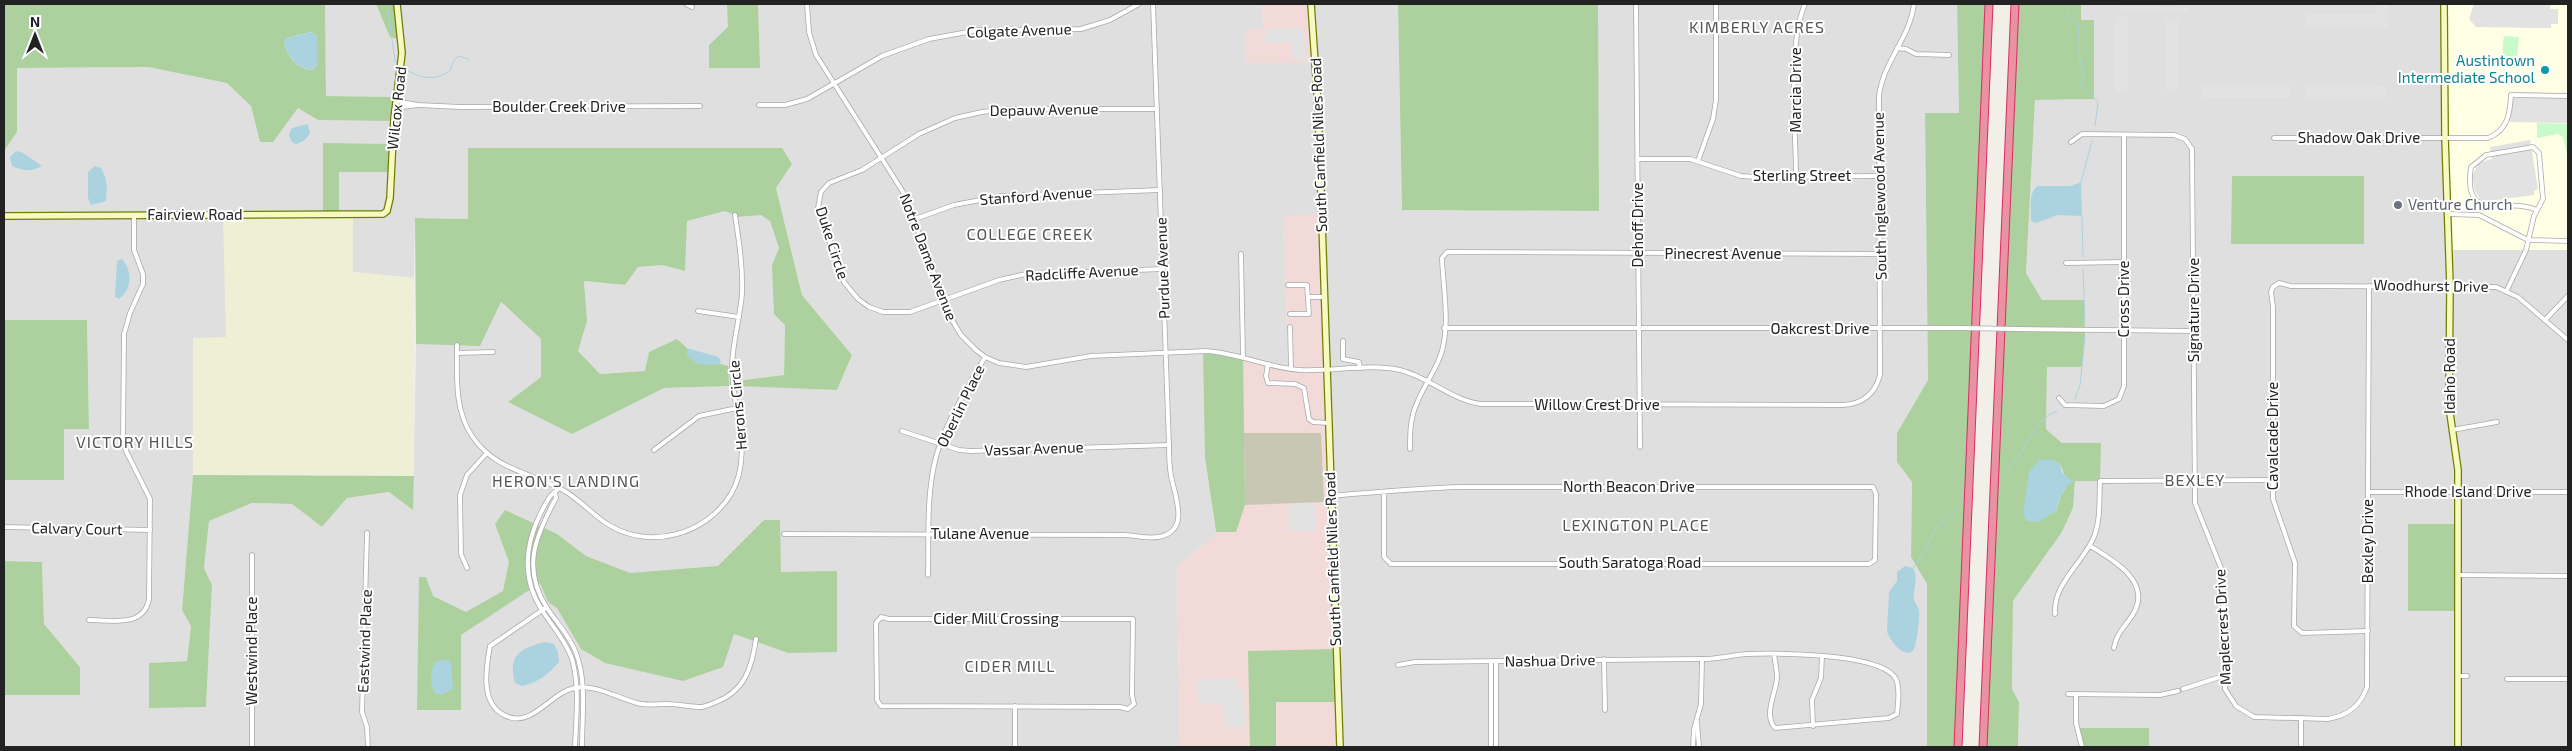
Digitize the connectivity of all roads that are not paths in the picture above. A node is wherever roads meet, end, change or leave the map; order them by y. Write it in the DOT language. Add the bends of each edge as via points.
graph roads {
  1 [pos="397,4"];
  2 [pos="686,4"];
  3 [pos="807,4"];
  4 [pos="1139,4"];
  5 [pos="1153,4"];
  6 [pos="1311,4"];
  7 [pos="1636,4"];
  8 [pos="1716,4"];
  9 [pos="1805,4"];
  10 [pos="1914,4"];
  11 [pos="1989,4"];
  12 [pos="2015,4"];
  13 [pos="2444,4"];
  14 [pos="692,7"];
  15 [pos="1897,48"];
  16 [pos="1949,55"];
  17 [pos="834,84"];
  18 [pos="2568,96"];
  19 [pos="396,101"];
  20 [pos="758,105"];
  21 [pos="418,106"];
  22 [pos="700,106"];
  23 [pos="395,108"];
  24 [pos="1157,109"];
  25 [pos="2124,134"];
  26 [pos="2274,138"];
  27 [pos="2445,138"];
  28 [pos="2071,142"];
  29 [pos="882,158"];
  30 [pos="1638,159"];
  31 [pos="1698,162"];
  32 [pos="1880,176"];
  33 [pos="1796,177"];
  34 [pos="1160,190"];
  35 [pos="2537,210"];
  36 [pos="385,212"];
  37 [pos="2447,214"];
  38 [pos="735,215"];
  39 [pos="4,216"];
  40 [pos="134,216"];
  41 [pos="915,219"];
  42 [pos="2528,240"];
  43 [pos="2568,241"];
  44 [pos="1241,254"];
  45 [pos="1638,254"];
  46 [pos="1880,254"];
  47 [pos="2124,262"];
  48 [pos="2066,263"];
  49 [pos="1163,269"];
  50 [pos="1288,285"];
  51 [pos="2275,285"];
  52 [pos="2369,286"];
  53 [pos="2450,286"];
  54 [pos="2506,290"];
  55 [pos="2568,296"];
  56 [pos="1308,297"];
  57 [pos="1324,297"];
  58 [pos="944,300"];
  59 [pos="698,311"];
  60 [pos="1290,314"];
  61 [pos="739,316"];
  62 [pos="2545,320"];
  63 [pos="1290,327"];
  64 [pos="1444,328"];
  65 [pos="1639,328"];
  66 [pos="1881,329"];
  67 [pos="2124,329"];
  68 [pos="2194,331"];
  69 [pos="2568,340"];
  70 [pos="1343,341"];
  71 [pos="457,345"];
  72 [pos="457,352"];
  73 [pos="493,352"];
  74 [pos="1166,353"];
  75 [pos="1243,356"];
  76 [pos="985,358"];
  77 [pos="1268,364"];
  78 [pos="1360,368"];
  79 [pos="1291,369"];
  80 [pos="1327,370"];
  81 [pos="1427,382"];
  82 [pos="1871,393"];
  83 [pos="2059,398"];
  84 [pos="1640,405"];
  85 [pos="737,408"];
  86 [pos="2497,422"];
  87 [pos="1329,423"];
  88 [pos="2452,430"];
  89 [pos="902,431"];
  90 [pos="940,444"];
  91 [pos="1169,445"];
  92 [pos="1640,447"];
  93 [pos="1410,449"];
  94 [pos="654,450"];
  95 [pos="486,454"];
  96 [pos="2195,480"];
  97 [pos="2272,480"];
  98 [pos="559,488"];
  99 [pos="1384,492"];
  100 [pos="2369,492"];
  101 [pos="2458,492"];
  102 [pos="2568,492"];
  103 [pos="555,493"];
  104 [pos="1331,496"];
  105 [pos="4,528"];
  106 [pos="1172,529"];
  107 [pos="150,530"];
  108 [pos="367,533"];
  109 [pos="784,534"];
  110 [pos="928,534"];
  111 [pos="2090,546"];
  112 [pos="252,555"];
  113 [pos="1874,562"];
  114 [pos="468,568"];
  115 [pos="928,575"];
  116 [pos="2458,575"];
  117 [pos="2568,576"];
  118 [pos="547,607"];
  119 [pos="542,610"];
  120 [pos="2054,614"];
  121 [pos="89,620"];
  122 [pos="2368,631"];
  123 [pos="756,639"];
  124 [pos="2114,648"];
  125 [pos="1774,654"];
  126 [pos="1822,656"];
  127 [pos="1604,659"];
  128 [pos="1702,659"];
  129 [pos="1491,662"];
  130 [pos="1496,662"];
  131 [pos="1398,665"];
  132 [pos="2223,676"];
  133 [pos="2458,676"];
  134 [pos="2467,676"];
  135 [pos="2507,679"];
  136 [pos="2568,679"];
  137 [pos="575,688"];
  138 [pos="581,688"];
  139 [pos="2183,689"];
  140 [pos="2178,691"];
  141 [pos="1491,694"];
  142 [pos="1497,694"];
  143 [pos="2068,694"];
  144 [pos="2076,694"];
  145 [pos="1015,706"];
  146 [pos="1605,710"];
  147 [pos="2301,718"];
  148 [pos="1697,722"];
  149 [pos="1813,726"];
  150 [pos="252,747"];
  151 [pos="368,747"];
  152 [pos="575,747"];
  153 [pos="582,747"];
  154 [pos="1015,747"];
  155 [pos="1340,747"];
  156 [pos="1491,747"];
  157 [pos="1496,747"];
  158 [pos="1694,747"];
  159 [pos="1699,747"];
  160 [pos="1958,747"];
  161 [pos="1982,747"];
  162 [pos="2082,747"];
  163 [pos="2301,747"];
  164 [pos="2458,747"];
  1 -- 19 [label="street, Wilcox Road" via="402,53"];
  2 -- 14 [label="street"];
  3 -- 17 [label="street, Notre Dame Avenue" via="812,44"];
  4 -- 17 [label="street, Colgate Avenue" via="1105,22 1081,29 979,30 929,39 882,56"];
  5 -- 24 [label="street, Purdue Avenue"];
  6 -- 57 [label="street, South Canfield Niles Road"];
  7 -- 30 [label="street, Dehoff Drive"];
  8 -- 31 [label="street" via="1716,100"];
  9 -- 33 [label="street, Marcia Drive" via="1795,53"];
  10 -- 15 [label="street, South Inglewood Avenue" via="1908,27"];
  11 -- 160 [label="highway"];
  12 -- 161 [label="highway"];
  13 -- 27 [label="street, Idaho Road"];
  15 -- 16 [label="street" via="1916,54"];
  15 -- 32 [label="street, South Inglewood Avenue" via="1880,90"];
  17 -- 20 [label="street, Colgate Avenue" via="800,102"];
  17 -- 29 [label="street, Notre Dame Avenue"];
  18 -- 27 [label="street, Shadow Oak Drive" via="2510,95 2510,114 2506,125 2497,134 2488,138"];
  19 -- 21 [label="street, Boulder Creek Drive"];
  19 -- 23 [label="street, Wilcox Road"];
  21 -- 22 [label="street, Boulder Creek Drive"];
  21 -- 23 [label="street, Boulder Creek Drive"];
  23 -- 36 [label="street, Wilcox Road" via="390,198"];
  24 -- 29 [label="street, Depauw Avenue" via="1010,109 982,112 934,126"];
  24 -- 34 [label="street, Purdue Avenue"];
  25 -- 28 [label="street" via="2082,134"];
  25 -- 47 [label="street, Cross Drive"];
  25 -- 68 [label="street, Signature Drive" via="2174,135 2187,141 2194,155"];
  26 -- 27 [label="street, Shadow Oak Drive"];
  27 -- 37 [label="street, Idaho Road"];
  29 -- 41 [label="street, Notre Dame Avenue"];
  29 -- 58 [label="street, Duke Circle" via="853,175 829,183 819,198 819,213 844,282 858,299 883,312 910,312"];
  30 -- 31 [label="street, Sterling Street" via="1683,158"];
  30 -- 45 [label="street, Dehoff Drive"];
  31 -- 33 [label="street, Sterling Street" via="1746,176"];
  32 -- 33 [label="street, Sterling Street"];
  32 -- 46 [label="street, South Inglewood Avenue"];
  34 -- 41 [label="street, Stanford Avenue" via="1002,196 954,206"];
  34 -- 49 [label="street, Purdue Avenue"];
  35 -- 35 [label="street" via="2526,205 2496,207 2480,203 2471,192 2471,167 2486,155 2533,147 2539,153 2544,191"];
  35 -- 42 [label="street"];
  36 -- 40 [label="street, Fairview Road" via="378,215"];
  37 -- 42 [label="street" via="2479,215"];
  37 -- 53 [label="street, Idaho Road"];
  38 -- 61 [label="street, Herons Circle" via="741,258"];
  39 -- 40 [label="street, Fairview Road"];
  40 -- 107 [label="street" via="134,250 143,274 143,284 124,334 123,440 150,499"];
  41 -- 58 [label="street, Notre Dame Avenue"];
  42 -- 43 [label="street"];
  42 -- 54 [label="street"];
  44 -- 75 [label="street"];
  45 -- 46 [label="street, Pinecrest Avenue"];
  45 -- 64 [label="street, Pinecrest Avenue" via="1446,253 1442,258 1445,272"];
  45 -- 65 [label="street, Dehoff Drive"];
  46 -- 66 [label="street, South Inglewood Avenue"];
  47 -- 48 [label="street"];
  47 -- 67 [label="street, Cross Drive"];
  49 -- 58 [label="street, Radcliffe Avenue" via="1026,274"];
  49 -- 74 [label="street, Purdue Avenue"];
  50 -- 56 [label="street" via="1307,285"];
  51 -- 52 [label="street, Woodhurst Drive"];
  51 -- 97 [label="street, Cavalcade Drive" via="2271,292"];
  52 -- 53 [label="street, Woodhurst Drive"];
  52 -- 100 [label="street, Bexley Drive"];
  53 -- 54 [label="street, Woodhurst Drive" via="2490,286"];
  53 -- 88 [label="street, Idaho Road"];
  54 -- 62 [label="street, Woodhurst Drive"];
  55 -- 62 [label="street"];
  56 -- 57 [label="street"];
  56 -- 60 [label="street" via="1309,314"];
  57 -- 80 [label="street, South Canfield Niles Road"];
  58 -- 76 [label="street, Notre Dame Avenue" via="961,335"];
  59 -- 61 [label="street"];
  61 -- 85 [label="street, Herons Circle" via="732,364"];
  62 -- 69 [label="street, Woodhurst Drive"];
  63 -- 79 [label="street"];
  64 -- 65 [label="street, Oakcrest Drive"];
  64 -- 81 [label="street" via="1440,355"];
  65 -- 66 [label="street, Oakcrest Drive"];
  65 -- 84 [label="street, Dehoff Drive"];
  66 -- 67 [label="street, Oakcrest Drive, bridge"];
  66 -- 82 [label="street, South Inglewood Avenue" via="1880,375"];
  67 -- 68 [label="street, Oakcrest Drive"];
  67 -- 83 [label="street, Cross Drive" via="2124,386 2119,399 2092,407 2065,405"];
  68 -- 96 [label="street, Signature Drive"];
  70 -- 78 [label="street" via="1343,358 1360,362"];
  71 -- 72 [label="street, Herons Circle"];
  72 -- 73 [label="street"];
  72 -- 95 [label="street, Herons Circle" via="459,406 467,428"];
  74 -- 75 [label="street, Notre Dame Avenue" via="1206,351"];
  74 -- 76 [label="street, Notre Dame Avenue" via="1092,356 1026,367"];
  74 -- 91 [label="street, Purdue Avenue"];
  75 -- 77 [label="street, Notre Dame Avenue"];
  76 -- 90 [label="street, Oberlin Place"];
  77 -- 79 [label="street, Notre Dame Avenue"];
  77 -- 87 [label="street" via="1268,383 1295,384 1304,388 1309,419"];
  78 -- 80 [label="street, Willow Crest Drive"];
  78 -- 81 [label="street, Willow Crest Drive" via="1395,369"];
  79 -- 80 [label="street, Notre Dame Avenue"];
  80 -- 87 [label="street, South Canfield Niles Road"];
  81 -- 84 [label="street, Willow Crest Drive" via="1459,398 1481,404"];
  81 -- 93 [label="street" via="1413,414"];
  82 -- 84 [label="street, Willow Crest Drive" via="1860,402 1843,406"];
  84 -- 92 [label="street, Dehoff Drive"];
  85 -- 94 [label="street" via="698,416"];
  85 -- 98 [label="street, Herons Circle" via="743,459 736,484 719,509 687,531 658,537 629,534 604,522"];
  86 -- 88 [label="street"];
  87 -- 104 [label="street, South Canfield Niles Road"];
  88 -- 101 [label="street, Idaho Road" via="2458,460"];
  89 -- 90 [label="street, Vassar Avenue"];
  90 -- 91 [label="street, Vassar Avenue" via="971,451"];
  90 -- 110 [label="street, Oberlin Place" via="932,477"];
  91 -- 106 [label="street, Purdue Avenue" via="1171,474 1180,512"];
  95 -- 98 [label="street, Herons Circle" via="512,470"];
  95 -- 114 [label="street" via="467,475 460,495 461,554"];
  96 -- 97 [label="street"];
  96 -- 111 [label="street" via="2100,480 2098,522"];
  96 -- 132 [label="street, Maplecrest Drive" via="2197,513 2223,573"];
  97 -- 122 [label="street, Cavalcade Drive" via="2274,506 2295,563 2295,629 2304,634"];
  98 -- 103 [label="street"];
  99 -- 104 [label="street, North Beacon Drive"];
  99 -- 113 [label="street, South Saratoga Road" via="1384,557 1391,564"];
  99 -- 113 [label="street, North Beacon Drive" via="1463,487 1874,488"];
  100 -- 101 [label="street, Rhode Island Drive"];
  100 -- 122 [label="street, Bexley Drive"];
  101 -- 102 [label="street, Rhode Island Drive"];
  101 -- 116 [label="street, Idaho Road"];
  103 -- 118 [label="street" via="556,498 536,536 533,555 536,583"];
  103 -- 119 [label="street" via="537,518 527,551 529,581"];
  104 -- 155 [label="street, South Canfield Niles Road"];
  105 -- 107 [label="street, Calvary Court"];
  106 -- 110 [label="street, Tulane Avenue" via="1151,538"];
  107 -- 121 [label="street" via="147,608 131,620"];
  108 -- 151 [label="street, Eastwind Place" via="362,712 368,726"];
  109 -- 110 [label="street, Tulane Avenue"];
  110 -- 115 [label="street, Oberlin Place"];
  111 -- 120 [label="street" via="2057,595"];
  111 -- 124 [label="street" via="2127,572 2138,591 2135,610 2118,634"];
  112 -- 150 [label="street, Westwind Place"];
  116 -- 117 [label="street"];
  116 -- 133 [label="street, Idaho Road"];
  118 -- 119 [label="street"];
  118 -- 138 [label="street" via="573,646 579,662"];
  119 -- 137 [label="street" via="568,649 574,668"];
  119 -- 137 [label="street" via="490,646 488,693 493,707 505,716 524,718 562,692"];
  122 -- 147 [label="street, Bexley Drive" via="2368,681 2360,701 2338,717"];
  123 -- 138 [label="street" via="745,682 724,699 704,707 640,704 597,689"];
  125 -- 126 [label="street, Nashua Drive"];
  125 -- 128 [label="street, Nashua Drive"];
  125 -- 149 [label="street" via="1777,673 1771,703 1773,727"];
  126 -- 149 [label="street" via="1821,678 1812,700"];
  126 -- 149 [label="street, Nashua Drive" via="1863,661 1893,675 1897,681 1898,706 1894,717"];
  127 -- 128 [label="street, Nashua Drive"];
  127 -- 130 [label="street, Nashua Drive"];
  127 -- 146 [label="street"];
  128 -- 148 [label="street" via="1702,698"];
  129 -- 130 [label="street, Nashua Drive"];
  129 -- 131 [label="street, Nashua Drive"];
  129 -- 141 [label="street"];
  130 -- 142 [label="street"];
  132 -- 139 [label="street"];
  132 -- 147 [label="street, Maplecrest Drive" via="2229,697 2245,713 2262,718"];
  133 -- 134 [label="street"];
  133 -- 164 [label="street, Idaho Road"];
  135 -- 136 [label="street"];
  137 -- 138 [label="street"];
  137 -- 152 [label="street"];
  138 -- 153 [label="street"];
  140 -- 144 [label="street" via="2160,695"];
  141 -- 142 [label="street"];
  141 -- 156 [label="street"];
  142 -- 157 [label="street"];
  143 -- 144 [label="street"];
  144 -- 162 [label="street" via="2076,723"];
  145 -- 145 [label="street, Cider Mill Crossing" via="881,706 877,700 876,621 881,617 1133,619 1132,707"];
  145 -- 154 [label="street"];
  147 -- 163 [label="street"];
  148 -- 158 [label="street"];
  148 -- 159 [label="street"];
}
